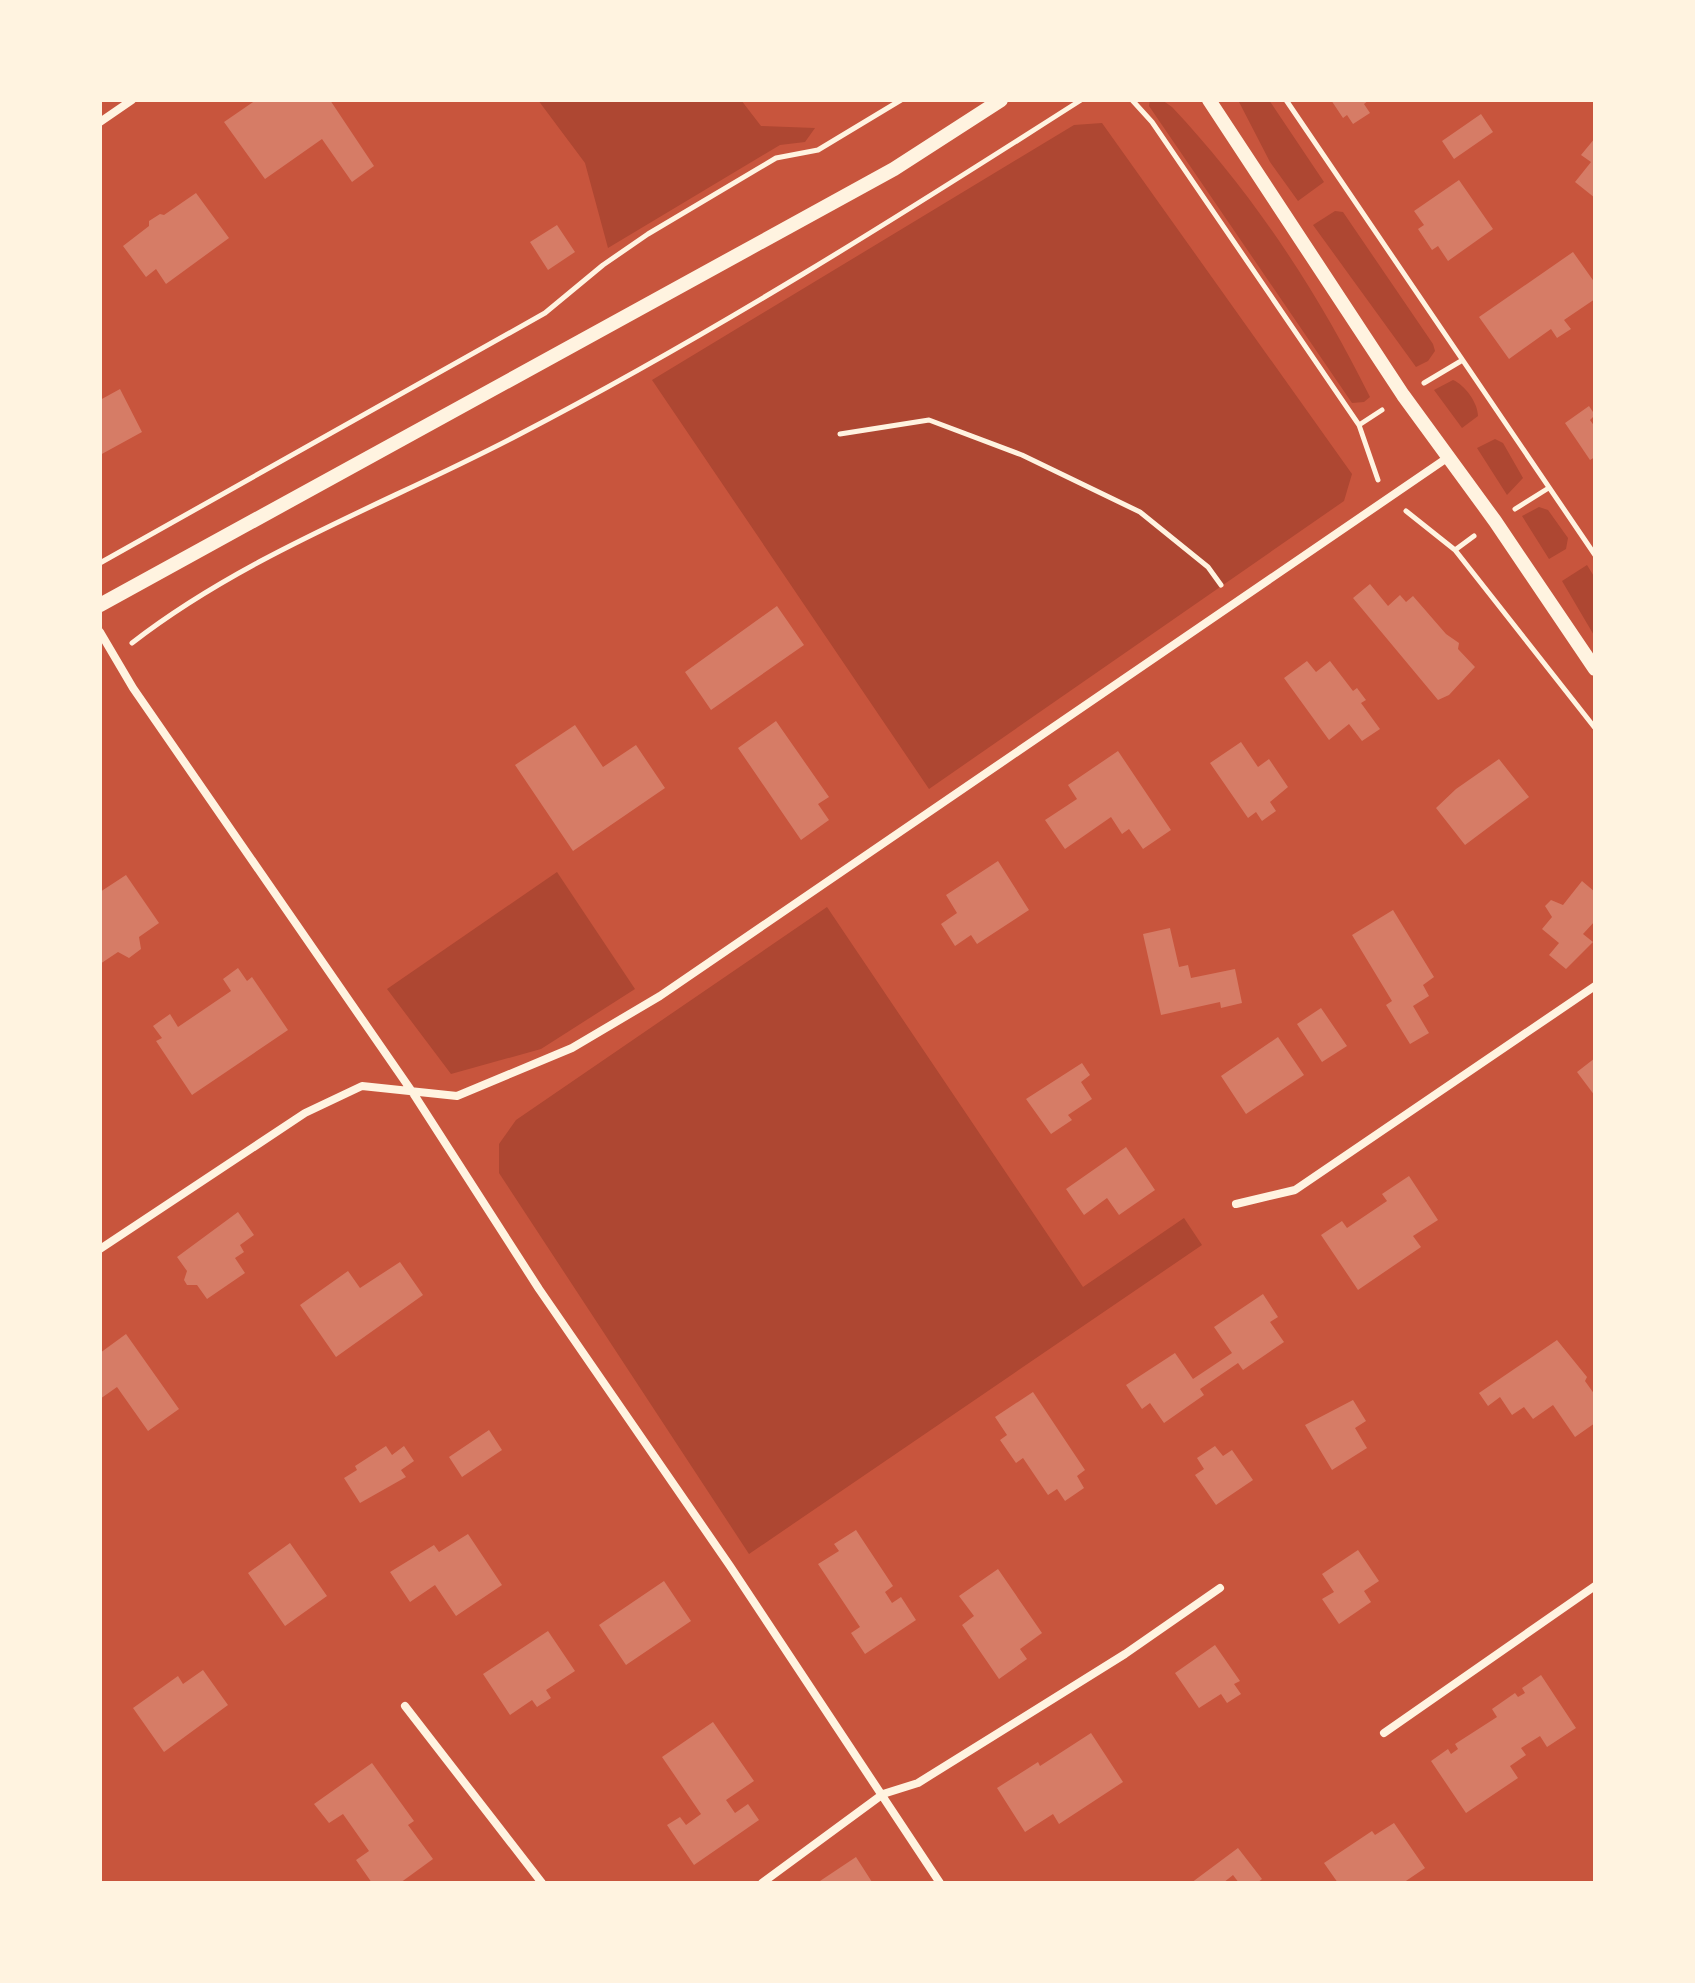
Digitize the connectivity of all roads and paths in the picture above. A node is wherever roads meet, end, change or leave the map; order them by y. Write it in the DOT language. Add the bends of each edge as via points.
graph roads {
  1 [pos="132,100"];
  2 [pos="901,100"];
  3 [pos="1001,100"];
  4 [pos="1081,100"];
  5 [pos="1132,100"];
  6 [pos="1209,100"];
  7 [pos="1286,100"];
  8 [pos="100,122"];
  9 [pos="840,434"];
  10 [pos="1447,458"];
  11 [pos="1391,496"];
  12 [pos="1595,555"];
  13 [pos="100,563"];
  14 [pos="100,605"];
  15 [pos="1235,605"];
  16 [pos="100,632"];
  17 [pos="113,658"];
  18 [pos="1595,669"];
  19 [pos="1595,728"];
  20 [pos="1595,986"];
  21 [pos="413,1093"];
  22 [pos="1236,1204"];
  23 [pos="100,1249"];
  24 [pos="1595,1586"];
  25 [pos="1220,1588"];
  26 [pos="405,1706"];
  27 [pos="1384,1733"];
  28 [pos="883,1794"];
  29 [pos="542,1883"];
  30 [pos="762,1883"];
  31 [pos="940,1883"];
  1 -- 8 [label="street"];
  2 -- 13 [label="path" via="818,150 776,158 648,234 545,313"];
  3 -- 14 [label="street" via="894,169"];
  4 -- 17 [label="path" via="785,288 519,435 346,518 172,613"];
  5 -- 11 [label="path" via="1359,425 1374,475"];
  6 -- 10 [label="street"];
  7 -- 12 [label="path"];
  9 -- 15 [label="path" via="929,420 1022,455 1140,512 1208,567"];
  10 -- 11 [label="street"];
  10 -- 18 [label="street"];
  11 -- 15 [label="street"];
  11 -- 19 [label="path" via="1455,550"];
  15 -- 21 [label="street" via="647,1004 572,1048 457,1096"];
  16 -- 17 [label="street"];
  17 -- 21 [label="street"];
  20 -- 22 [label="street" via="1295,1190"];
  21 -- 23 [label="street" via="362,1086 305,1113"];
  21 -- 28 [label="street" via="539,1289"];
  24 -- 27 [label="street"];
  25 -- 28 [label="street" via="918,1783"];
  26 -- 29 [label="street"];
  28 -- 30 [label="street"];
  28 -- 31 [label="street"];
}
